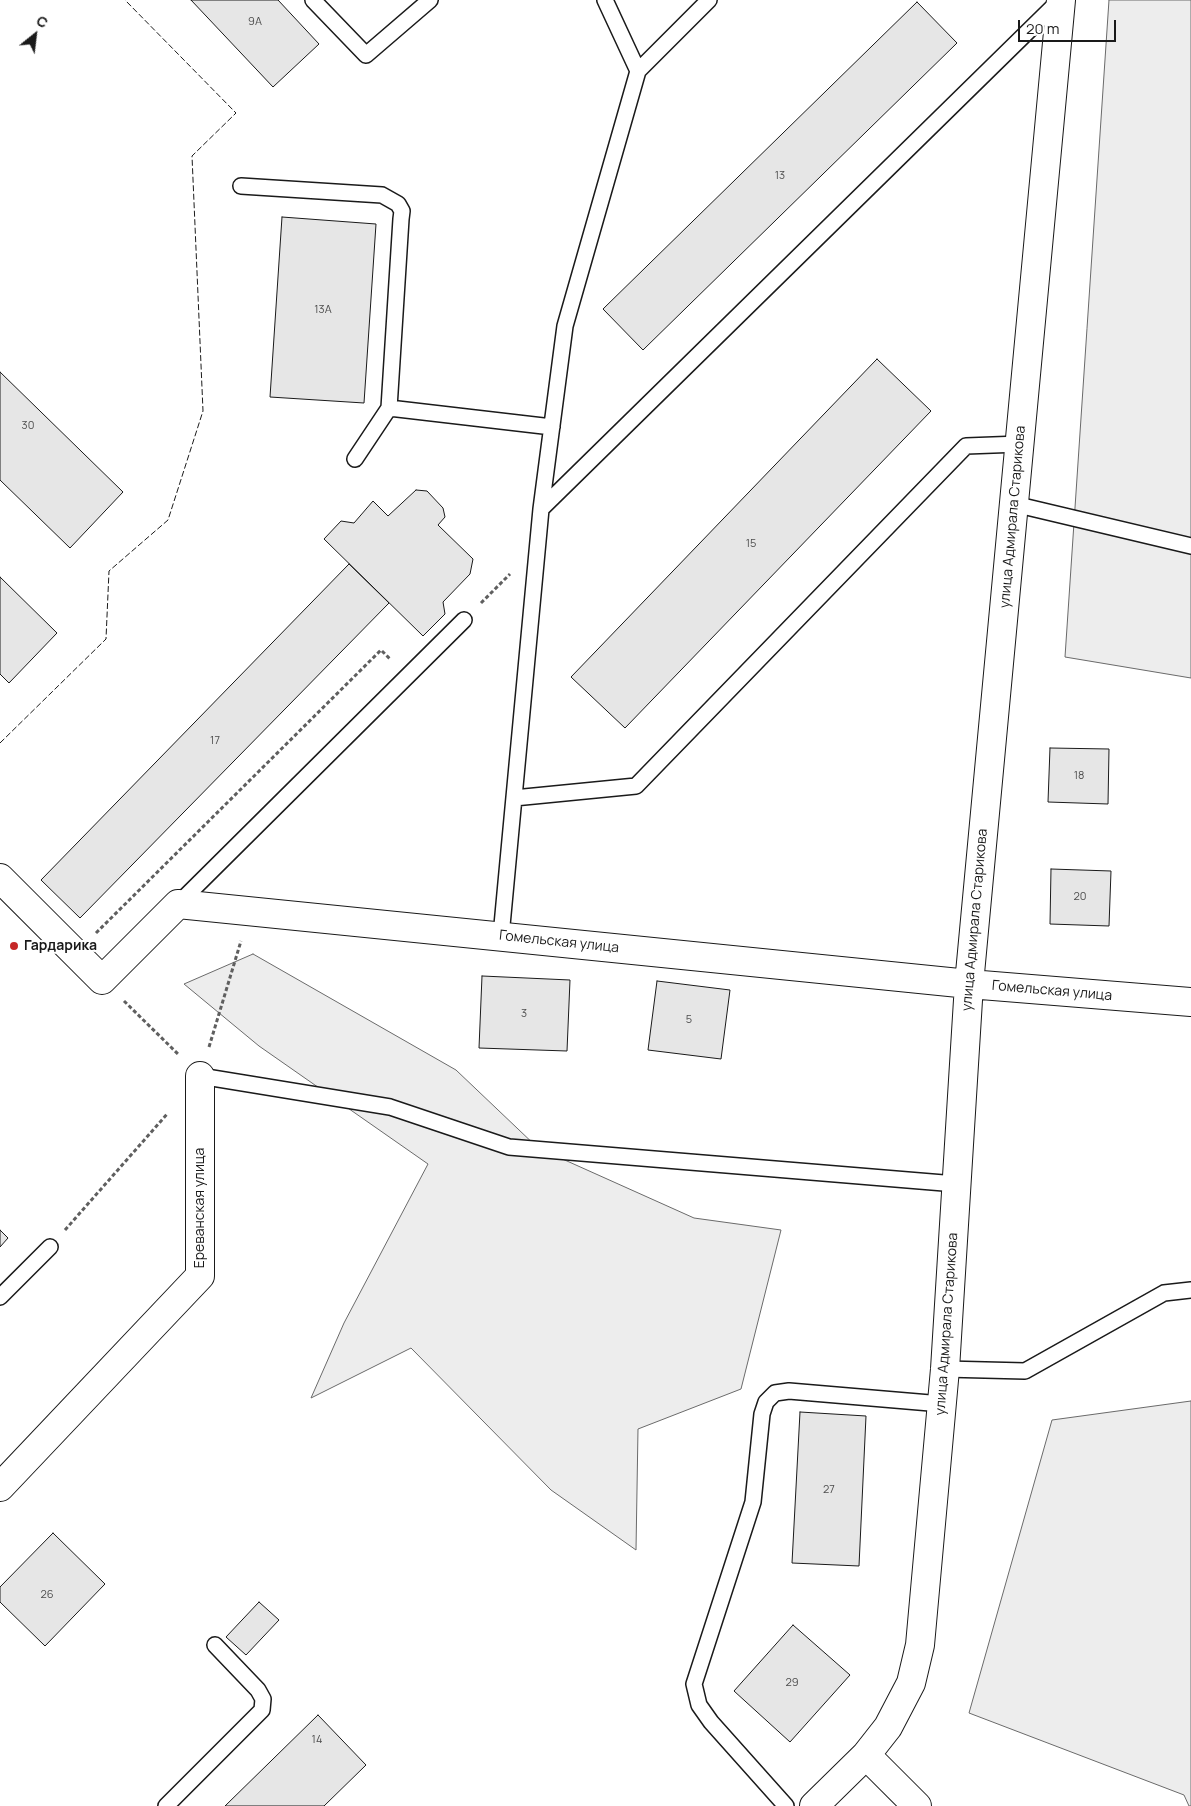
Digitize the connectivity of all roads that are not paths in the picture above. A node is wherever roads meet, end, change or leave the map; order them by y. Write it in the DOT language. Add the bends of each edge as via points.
graph roads {
  1 [pos="313,0"];
  2 [pos="430,0"];
  3 [pos="605,0"];
  4 [pos="710,0"];
  5 [pos="1061,0"];
  6 [pos="638,71"];
  7 [pos="241,186"];
  8 [pos="389,408"];
  9 [pos="552,427"];
  10 [pos="1020,444"];
  11 [pos="355,459"];
  12 [pos="1014,504"];
  13 [pos="541,509"];
  14 [pos="1191,546"];
  15 [pos="464,620"];
  16 [pos="514,798"];
  17 [pos="0,878"];
  18 [pos="178,904"];
  19 [pos="502,936"];
  20 [pos="968,984"];
  21 [pos="1191,1002"];
  22 [pos="200,1076"];
  23 [pos="956,1184"];
  24 [pos="50,1248"];
  25 [pos="1191,1290"];
  26 [pos="0,1297"];
  27 [pos="946,1369"];
  28 [pos="942,1404"];
  29 [pos="0,1487"];
  30 [pos="215,1645"];
  31 [pos="866,1755"];
  32 [pos="166,1806"];
  33 [pos="786,1806"];
  34 [pos="814,1806"];
  35 [pos="917,1806"];
  1 -- 2 [label="lane" via="366,55"];
  3 -- 6 [label="lane"];
  4 -- 6 [label="lane"];
  5 -- 10 [label="street, улица Адмирала Старикова"];
  5 -- 13 [label="lane"];
  6 -- 9 [label="lane" via="565,326"];
  7 -- 8 [label="lane" via="382,195 398,204 402,219"];
  8 -- 9 [label="lane"];
  8 -- 11 [label="lane"];
  9 -- 13 [label="lane"];
  10 -- 12 [label="street, улица Адмирала Старикова"];
  10 -- 16 [label="lane" via="966,446 636,786"];
  12 -- 14 [label="lane"];
  12 -- 20 [label="street, улица Адмирала Старикова"];
  13 -- 16 [label="lane"];
  15 -- 18 [label="lane"];
  16 -- 19 [label="lane"];
  17 -- 18 [label="street" via="102,980"];
  18 -- 19 [label="street, Гомельская улица"];
  19 -- 20 [label="street, Гомельская улица"];
  20 -- 21 [label="street, Гомельская улица"];
  20 -- 23 [label="street, улица Адмирала Старикова"];
  22 -- 23 [label="lane" via="390,1107 509,1147"];
  22 -- 29 [label="street, Ереванская улица" via="200,1276"];
  23 -- 27 [label="street, улица Адмирала Старикова"];
  24 -- 26 [label="lane"];
  25 -- 27 [label="lane" via="1164,1293 1026,1371"];
  27 -- 28 [label="street, улица Адмирала Старикова"];
  28 -- 31 [label="street, улица Адмирала Старикова" via="920,1645 911,1683 888,1727"];
  28 -- 33 [label="lane" via="789,1390 774,1393 766,1402 752,1502 694,1684 699,1705 711,1722"];
  30 -- 32 [label="lane" via="258,1690 263,1698 262,1710"];
  31 -- 34 [label="street, улица Адмирала Старикова"];
  31 -- 35 [label="street"];
}
